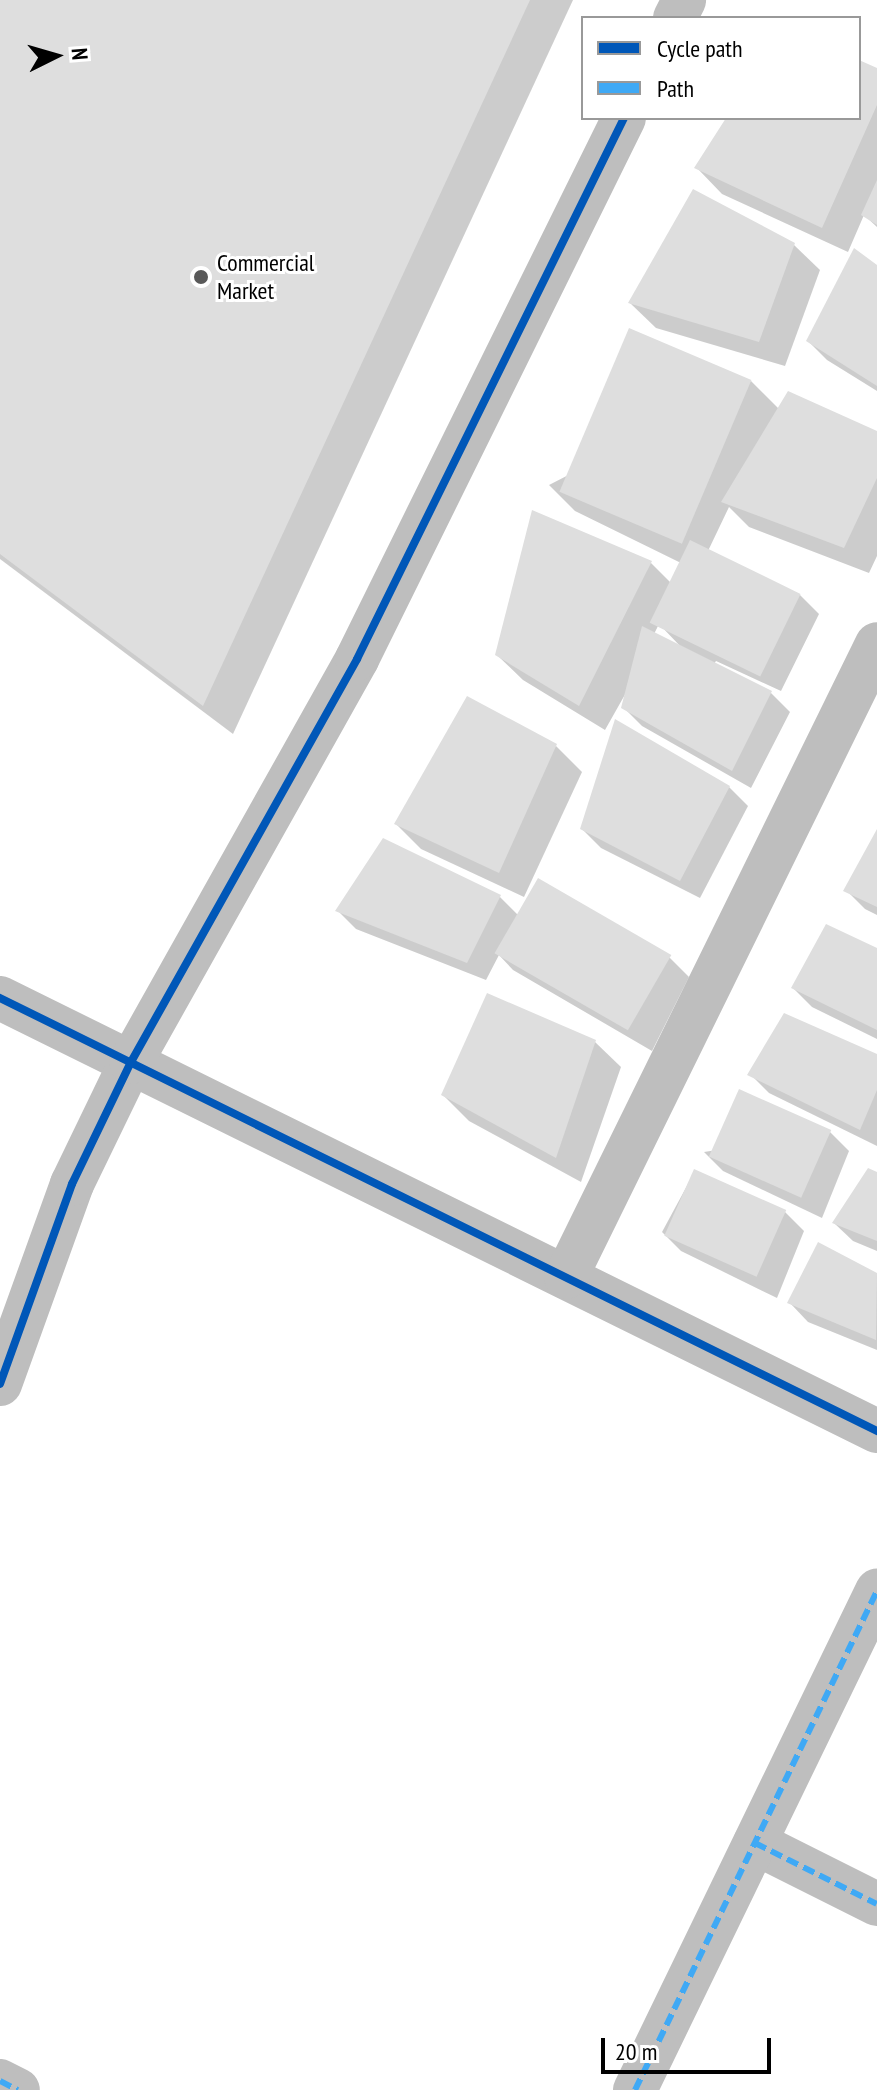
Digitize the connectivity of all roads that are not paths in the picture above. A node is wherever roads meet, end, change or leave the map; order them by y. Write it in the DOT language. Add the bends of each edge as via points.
graph roads {
  1 [pos="623,120"];
  2 [pos="877,644"];
  3 [pos="0,998"];
  4 [pos="131,1062"];
  5 [pos="566,1277"];
  6 [pos="0,1384"];
  7 [pos="877,1431"];
  8 [pos="877,1591"];
  9 [pos="755,1843"];
  10 [pos="877,1904"];
  11 [pos="0,2081"];
  12 [pos="18,2090"];
  13 [pos="635,2090"];
  1 -- 4 [label="street" via="357,659"];
  2 -- 5 [label="street"];
  3 -- 4 [label="street"];
  4 -- 5 [label="street"];
  4 -- 6 [label="street" via="72,1184"];
  5 -- 7 [label="street"];
  8 -- 9 [label="street"];
  9 -- 10 [label="street"];
  9 -- 13 [label="street"];
  11 -- 12 [label="street"];
}
